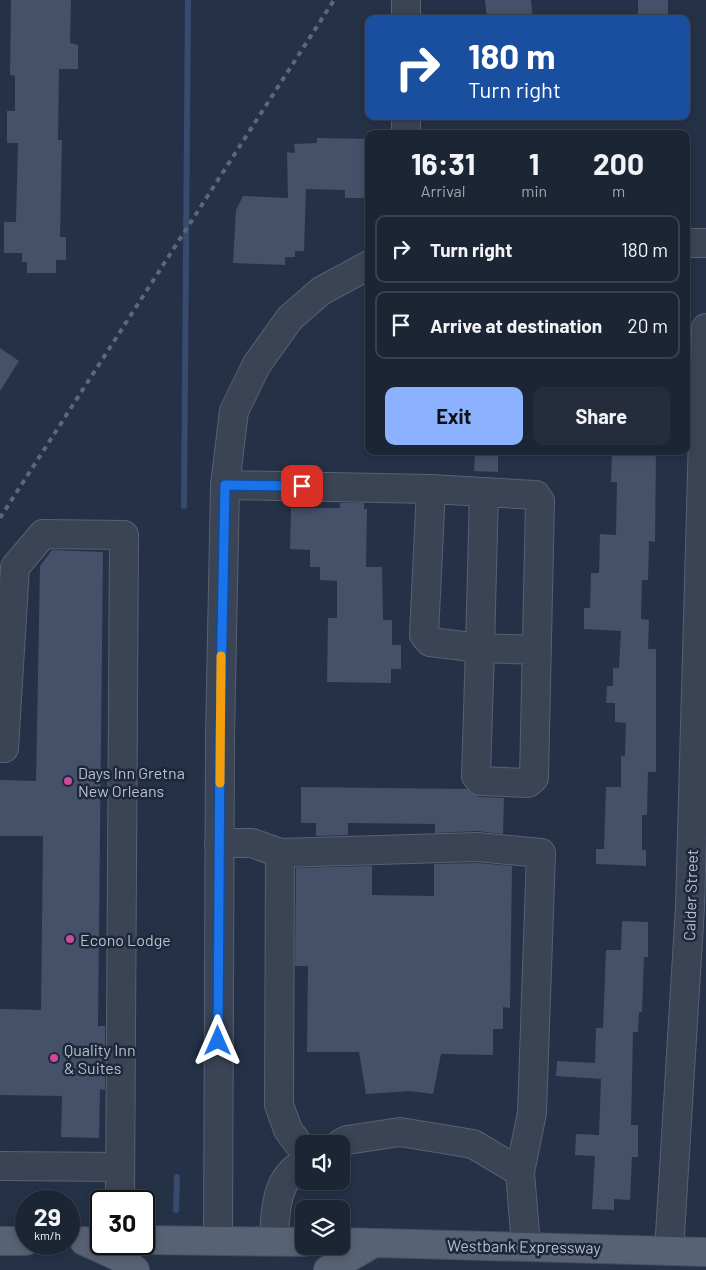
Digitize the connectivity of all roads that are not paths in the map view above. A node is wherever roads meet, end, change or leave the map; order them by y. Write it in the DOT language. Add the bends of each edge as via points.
graph roads {
  1 [pos="406,0"];
  2 [pos="406,15"];
  3 [pos="690,242"];
  4 [pos="706,243"];
  5 [pos="365,267"];
  6 [pos="706,328"];
  7 [pos="225,485"];
  8 [pos="431,489"];
  9 [pos="484,492"];
  10 [pos="480,648"];
  11 [pos="537,650"];
  12 [pos="0,748"];
  13 [pos="219,844"];
  14 [pos="280,853"];
  15 [pos="698,906"];
  16 [pos="295,1139"];
  17 [pos="350,1140"];
  18 [pos="0,1166"];
  19 [pos="120,1167"];
  20 [pos="295,1167"];
  21 [pos="520,1172"];
  22 [pos="120,1190"];
  23 [pos="155,1240"];
  24 [pos="218,1240"];
  25 [pos="0,1241"];
  26 [pos="15,1241"];
  27 [pos="85,1241"];
  28 [pos="274,1241"];
  29 [pos="295,1242"];
  30 [pos="350,1242"];
  31 [pos="374,1243"];
  32 [pos="526,1246"];
  33 [pos="669,1251"];
  34 [pos="706,1252"];
  35 [pos="135,1270"];
  36 [pos="328,1270"];
  1 -- 2 [label="street"];
  3 -- 4 [label="street"];
  5 -- 7 [label="street" via="321,291 290,318 256,364 234,411"];
  6 -- 15 [label="street, Calder Street"];
  7 -- 8 [label="street"];
  7 -- 13 [label="street"];
  8 -- 9 [label="street"];
  8 -- 10 [label="street" via="424,635 430,642"];
  9 -- 10 [label="street"];
  9 -- 11 [label="street" via="533,494 540,501"];
  10 -- 11 [label="street"];
  10 -- 11 [label="street" via="476,776 480,780 528,783 534,778"];
  12 -- 19 [label="street" via="4,748 15,567 43,534 124,535"];
  13 -- 14 [label="street" via="252,843"];
  13 -- 24 [label="street"];
  14 -- 16 [label="street" via="279,1105"];
  14 -- 21 [label="street" via="477,847 541,853 532,1113"];
  15 -- 33 [label="street, Calder Street"];
  17 -- 21 [label="street" via="409,1133 473,1144"];
  18 -- 19 [label="street"];
  19 -- 22 [label="street"];
  20 -- 28 [label="street" via="276,1201"];
  21 -- 32 [label="street"];
  23 -- 24 [label="main road"];
  24 -- 28 [label="main road"];
  25 -- 26 [label="main road"];
  27 -- 35 [label="main road" via="119,1257"];
  28 -- 29 [label="main road"];
  30 -- 31 [label="main road, Westbank Expressway"];
  31 -- 32 [label="main road, Westbank Expressway"];
  31 -- 36 [label="main road"];
  32 -- 33 [label="main road, Westbank Expressway"];
  33 -- 34 [label="main road, Westbank Expressway"];
}
